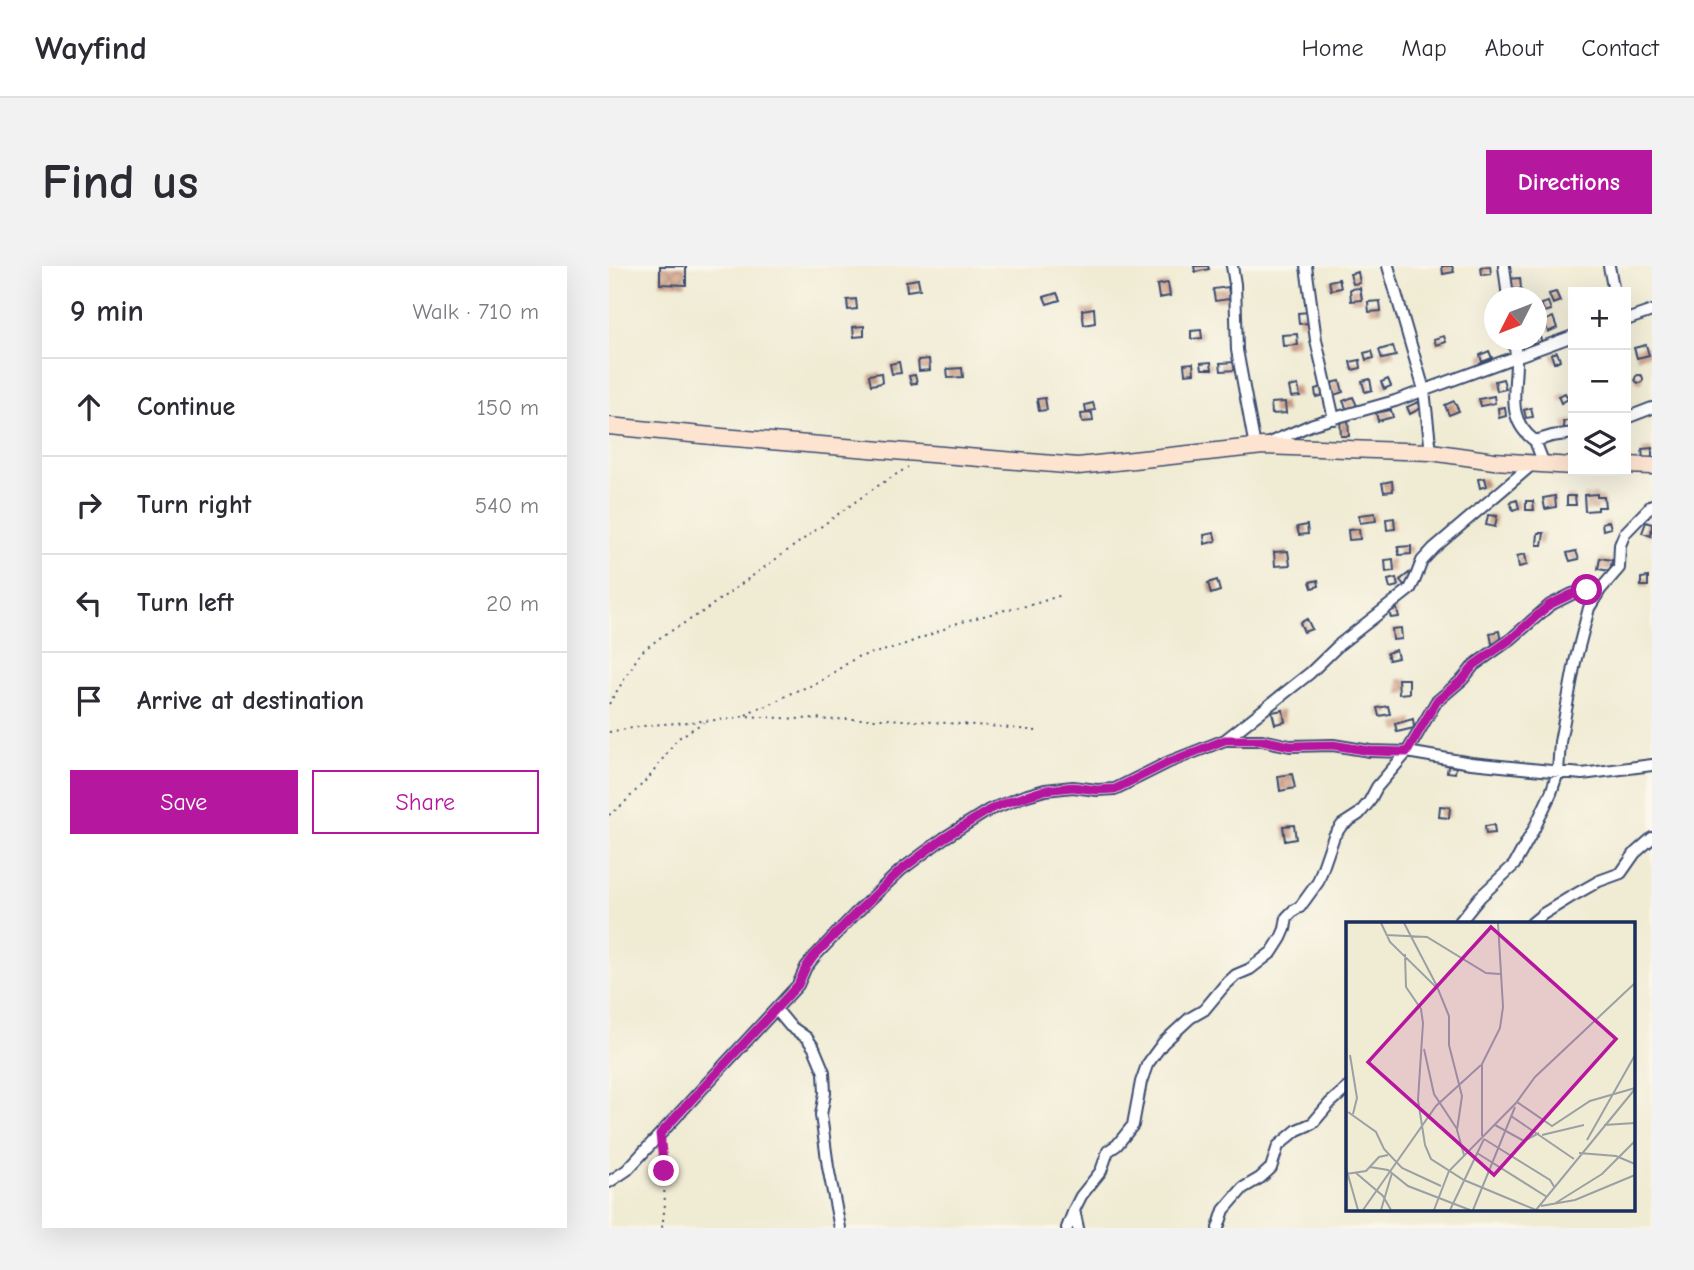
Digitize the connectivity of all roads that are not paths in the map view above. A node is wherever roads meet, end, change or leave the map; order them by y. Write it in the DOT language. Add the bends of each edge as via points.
graph roads {
  1 [pos="1232,266"];
  2 [pos="1306,266"];
  3 [pos="1388,266"];
  4 [pos="1504,266"];
  5 [pos="1609,266"];
  6 [pos="1507,287"];
  7 [pos="1613,287"];
  8 [pos="1652,311"];
  9 [pos="1631,318"];
  10 [pos="1568,338"];
  11 [pos="1515,350"];
  12 [pos="1516,357"];
  13 [pos="1424,390"];
  14 [pos="1652,408"];
  15 [pos="1631,416"];
  16 [pos="1334,418"];
  17 [pos="609,426"];
  18 [pos="1568,434"];
  19 [pos="1535,441"];
  20 [pos="1259,446"];
  21 [pos="1431,452"];
  22 [pos="1540,463"];
  23 [pos="1568,466"];
  24 [pos="1631,466"];
  25 [pos="1652,466"];
  26 [pos="1652,505"];
  27 [pos="1600,590"];
  28 [pos="1225,740"];
  29 [pos="1407,752"];
  30 [pos="1652,765"];
  31 [pos="1558,772"];
  32 [pos="1652,838"];
  33 [pos="1460,922"];
  34 [pos="1533,922"];
  35 [pos="776,1009"];
  36 [pos="1346,1089"];
  37 [pos="609,1182"];
  38 [pos="1074,1210"];
  39 [pos="840,1228"];
  40 [pos="1067,1228"];
  41 [pos="1078,1228"];
  42 [pos="1218,1228"];
  1 -- 20 [label="street" via="1237,350"];
  2 -- 16 [label="street" via="1316,340"];
  3 -- 13 [label="street"];
  4 -- 6 [label="street"];
  5 -- 7 [label="street"];
  8 -- 9 [label="street"];
  10 -- 12 [label="street"];
  11 -- 12 [label="street"];
  12 -- 13 [label="street"];
  12 -- 19 [label="street" via="1513,404 1519,423"];
  13 -- 16 [label="street"];
  13 -- 21 [label="street"];
  14 -- 15 [label="street"];
  16 -- 20 [label="street"];
  17 -- 20 [label="street" via="1078,466"];
  18 -- 19 [label="street"];
  19 -- 22 [label="street"];
  20 -- 21 [label="street"];
  21 -- 22 [label="street"];
  22 -- 23 [label="street"];
  22 -- 28 [label="street" via="1434,548 1422,561 1410,589"];
  24 -- 25 [label="street"];
  26 -- 27 [label="street" via="1625,533 1619,568"];
  27 -- 29 [label="street" via="1572,594 1549,605 1474,665 1436,702"];
  27 -- 31 [label="street" via="1589,608 1575,662"];
  28 -- 29 [label="street"];
  28 -- 35 [label="street" via="1115,789 1045,790 989,810 901,870 814,956 798,985"];
  29 -- 31 [label="street"];
  29 -- 38 [label="street" via="1359,814 1334,836 1318,882 1287,917 1272,952 1236,975 1154,1055 1141,1082 1133,1125 1108,1151 1101,1171"];
  30 -- 31 [label="street" via="1582,774"];
  31 -- 33 [label="street" via="1514,865"];
  32 -- 34 [label="street" via="1621,873 1599,881"];
  35 -- 37 [label="street" via="627,1170"];
  35 -- 39 [label="street" via="807,1038 824,1072 821,1115"];
  36 -- 42 [label="street" via="1313,1123 1297,1129 1278,1146 1271,1168 1243,1188 1224,1210"];
  38 -- 40 [label="street"];
  38 -- 41 [label="street"];
}
